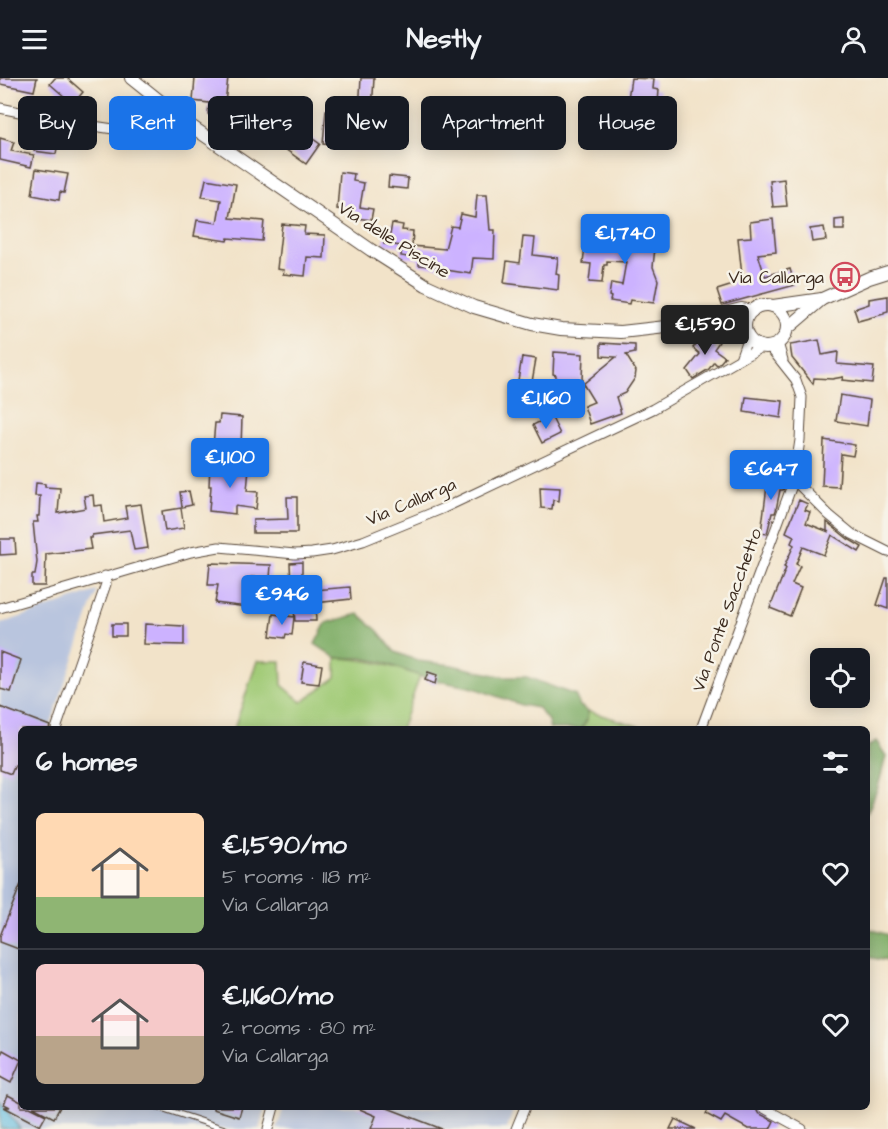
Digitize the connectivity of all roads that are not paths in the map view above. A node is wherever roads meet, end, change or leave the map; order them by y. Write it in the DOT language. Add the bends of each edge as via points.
graph roads {
  1 [pos="130,78"];
  2 [pos="153,96"];
  3 [pos="0,108"];
  4 [pos="109,128"];
  5 [pos="196,129"];
  6 [pos="888,272"];
  7 [pos="822,299"];
  8 [pos="774,306"];
  9 [pos="752,310"];
  10 [pos="712,318"];
  11 [pos="787,329"];
  12 [pos="747,332"];
  13 [pos="770,345"];
  14 [pos="740,359"];
  15 [pos="794,480"];
  16 [pos="888,552"];
  17 [pos="105,576"];
  18 [pos="0,608"];
  19 [pos="57,726"];
  20 [pos="702,726"];
  21 [pos="167,1110"];
  22 [pos="273,1110"];
  23 [pos="524,1110"];
  24 [pos="767,1110"];
  25 [pos="225,1129"];
  26 [pos="268,1129"];
  27 [pos="516,1129"];
  28 [pos="802,1129"];
  1 -- 2 [label="street, Via delle Piscine"];
  3 -- 4 [label="street"];
  5 -- 10 [label="street, Via delle Piscine" via="402,270 474,307 532,324 593,332 648,330"];
  6 -- 7 [label="street"];
  7 -- 8 [label="street, Via delle Piscine"];
  7 -- 11 [label="street"];
  8 -- 9 [label="street, Via delle Piscine"];
  8 -- 11 [label="street" via="784,316"];
  9 -- 10 [label="street, Via delle Piscine" via="741,309"];
  9 -- 12 [label="street" via="746,321"];
  10 -- 12 [label="street, Via delle Piscine" via="733,322"];
  11 -- 13 [label="street"];
  12 -- 13 [label="street, Via delle Piscine" via="757,344"];
  12 -- 14 [label="street"];
  13 -- 14 [label="street, Via Callarga"];
  13 -- 15 [label="street, Via Ponte Sacchetto" via="796,380 802,397"];
  14 -- 17 [label="street, Via Callarga" via="653,409 444,508 363,541 332,550 295,554 219,547"];
  15 -- 16 [label="street" via="852,534"];
  15 -- 20 [label="street, Via Ponte Sacchetto"];
  17 -- 18 [label="street, Via Callarga"];
  17 -- 19 [label="street" via="106,584"];
  21 -- 25 [label="lane"];
  22 -- 26 [label="street"];
  23 -- 27 [label="street"];
  24 -- 28 [label="street"];
}
